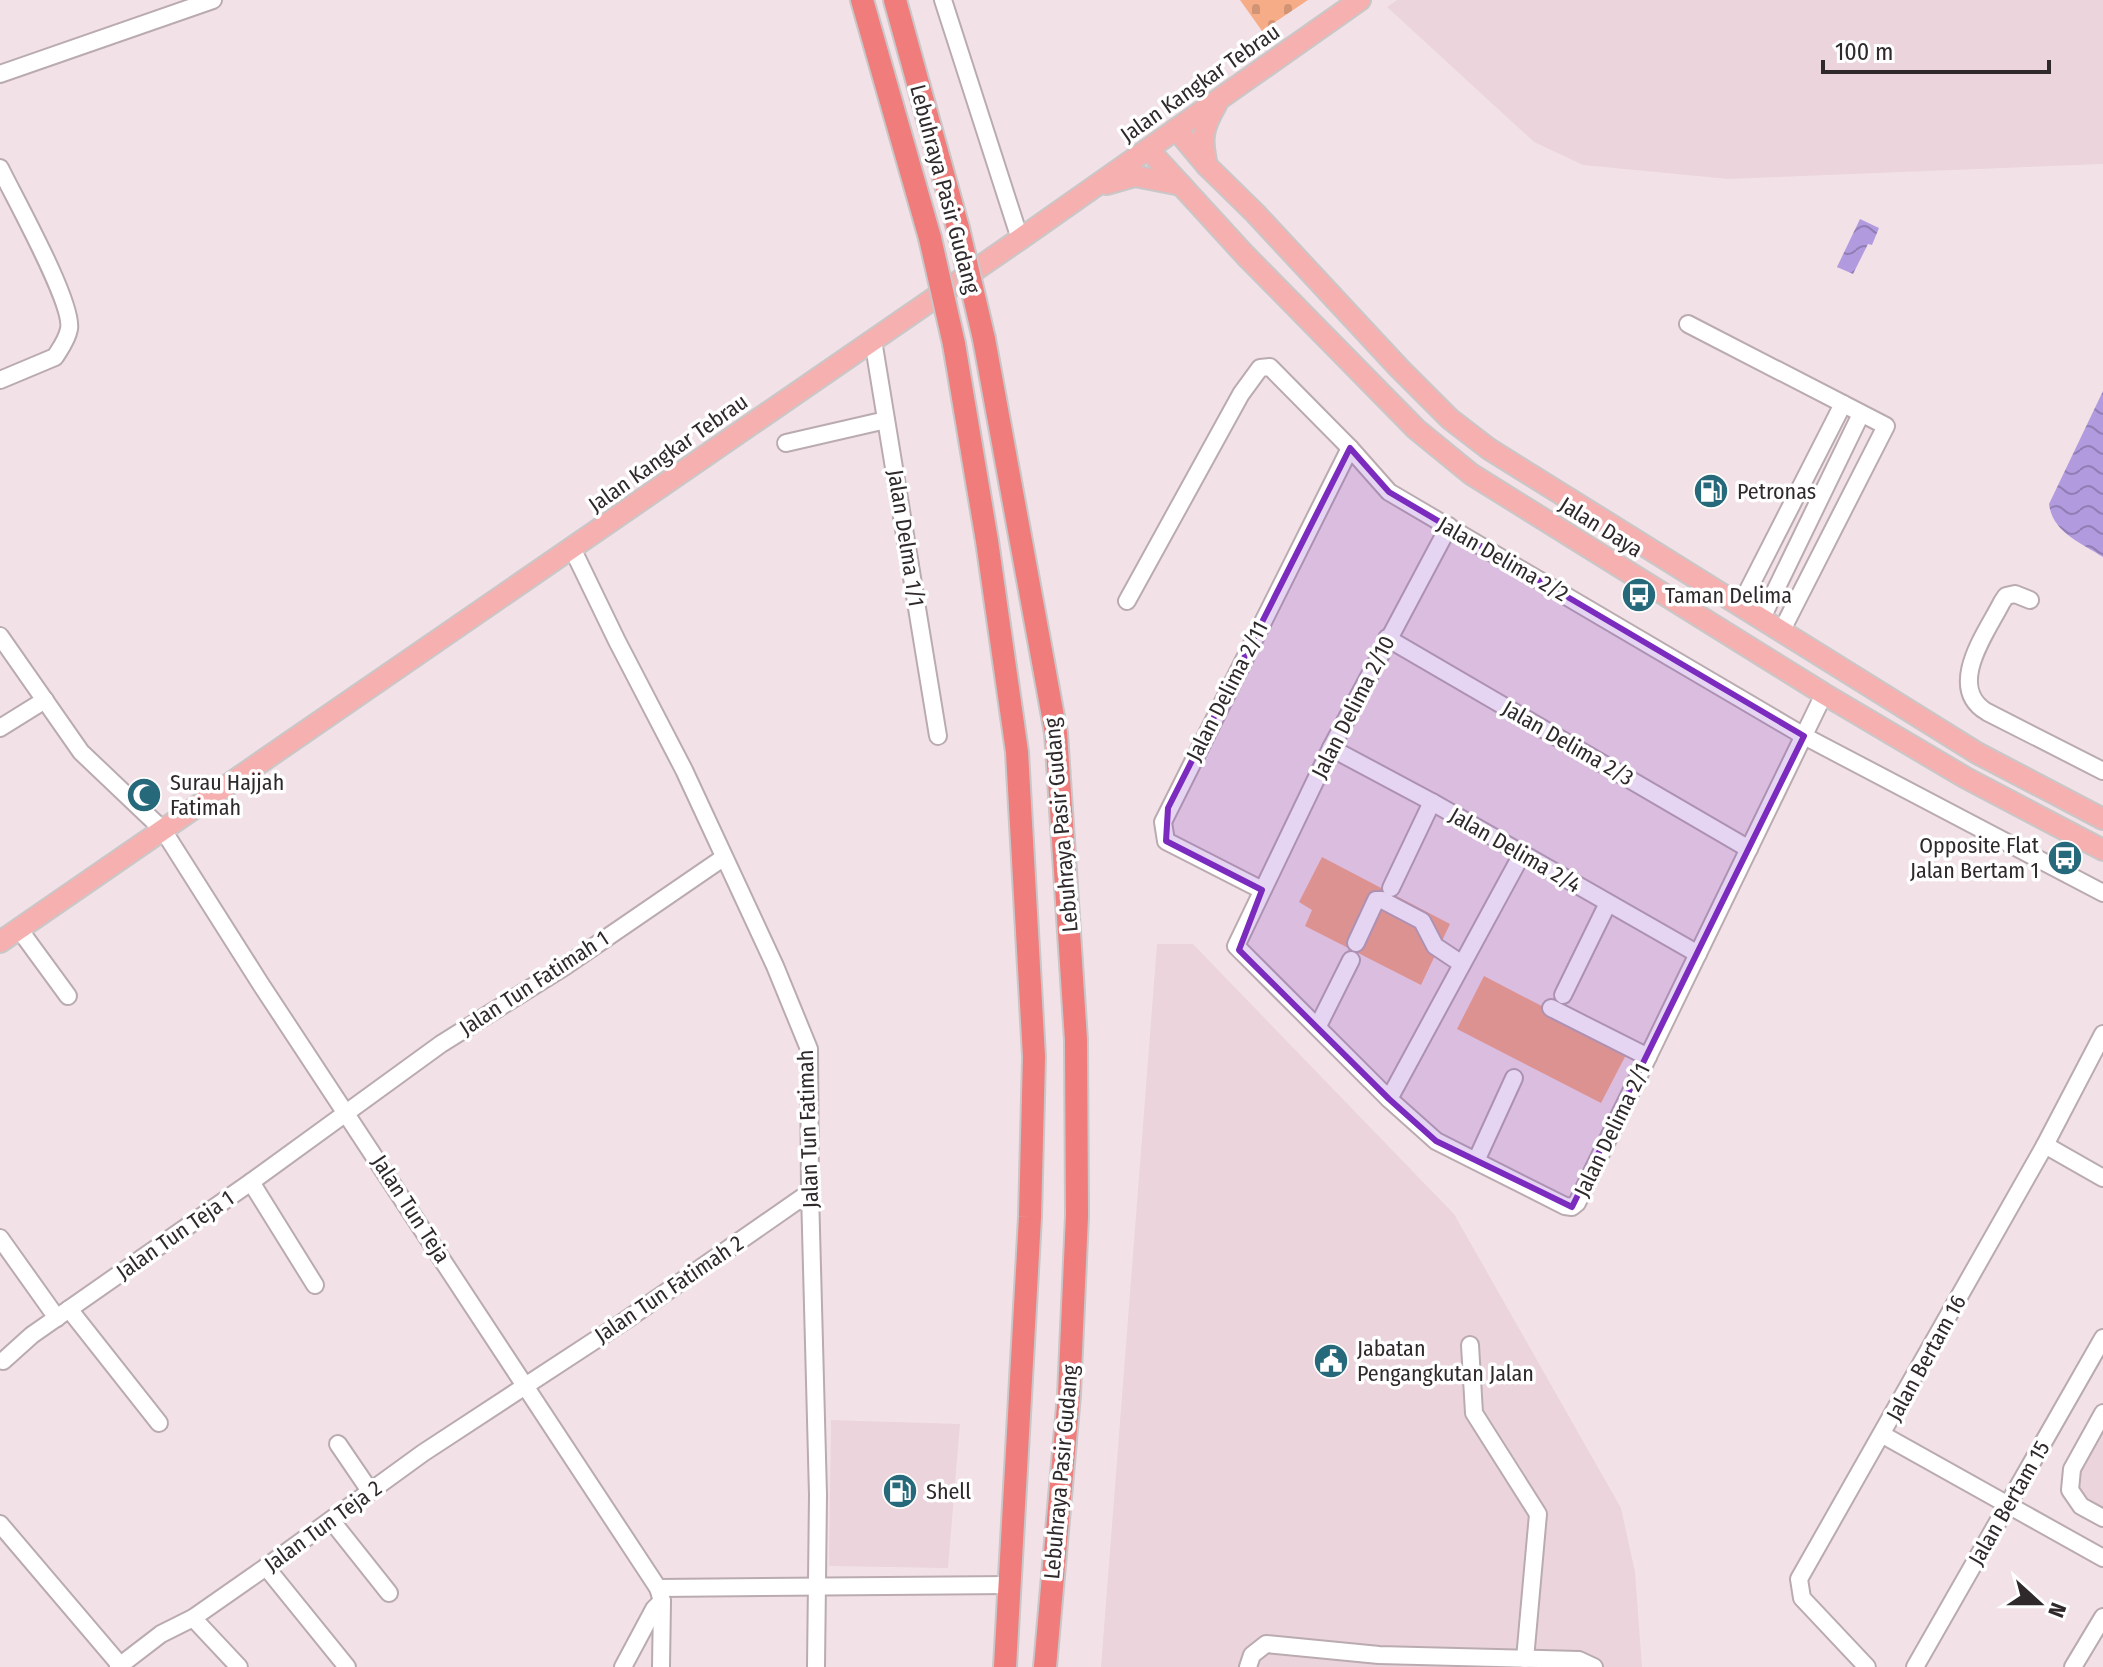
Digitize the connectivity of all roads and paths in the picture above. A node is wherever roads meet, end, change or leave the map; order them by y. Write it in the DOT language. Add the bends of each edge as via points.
graph roads {
  1 [pos="213,0"];
  2 [pos="862,0"];
  3 [pos="895,0"];
  4 [pos="943,0"];
  5 [pos="1360,0"];
  6 [pos="0,74"];
  7 [pos="1220,99"];
  8 [pos="1176,129"];
  9 [pos="1148,149"];
  10 [pos="1207,166"];
  11 [pos="0,168"];
  12 [pos="1181,185"];
  13 [pos="1091,189"];
  14 [pos="1020,239"];
  15 [pos="1688,324"];
  16 [pos="873,340"];
  17 [pos="1399,368"];
  18 [pos="1362,373"];
  19 [pos="0,380"];
  20 [pos="1843,404"];
  21 [pos="1861,414"];
  22 [pos="886,420"];
  23 [pos="786,443"];
  24 [pos="1350,448"];
  25 [pos="1449,526"];
  26 [pos="572,548"];
  27 [pos="2030,600"];
  28 [pos="1127,601"];
  29 [pos="1740,606"];
  30 [pos="1761,620"];
  31 [pos="1781,632"];
  32 [pos="0,636"];
  33 [pos="1387,638"];
  34 [pos="1824,694"];
  35 [pos="45,700"];
  36 [pos="0,728"];
  37 [pos="938,736"];
  38 [pos="1804,736"];
  39 [pos="1331,748"];
  40 [pos="2103,771"];
  41 [pos="1432,802"];
  42 [pos="2103,819"];
  43 [pos="163,830"];
  44 [pos="1749,849"];
  45 [pos="2103,850"];
  46 [pos="1522,854"];
  47 [pos="723,858"];
  48 [pos="1391,888"];
  49 [pos="1262,890"];
  50 [pos="2103,893"];
  51 [pos="1608,903"];
  52 [pos="19,929"];
  53 [pos="0,942"];
  54 [pos="1698,954"];
  55 [pos="1462,964"];
  56 [pos="68,996"];
  57 [pos="1318,1026"];
  58 [pos="2103,1034"];
  59 [pos="1648,1057"];
  60 [pos="1514,1078"];
  61 [pos="1389,1099"];
  62 [pos="346,1110"];
  63 [pos="2045,1145"];
  64 [pos="1476,1161"];
  65 [pos="2103,1178"];
  66 [pos="251,1182"];
  67 [pos="810,1192"];
  68 [pos="0,1238"];
  69 [pos="315,1285"];
  70 [pos="63,1313"];
  71 [pos="1470,1345"];
  72 [pos="2101,1345"];
  73 [pos="4,1355"];
  74 [pos="527,1386"];
  75 [pos="2103,1413"];
  76 [pos="159,1423"];
  77 [pos="1883,1435"];
  78 [pos="338,1444"];
  79 [pos="370,1491"];
  80 [pos="2008,1505"];
  81 [pos="2103,1518"];
  82 [pos="331,1520"];
  83 [pos="0,1524"];
  84 [pos="2103,1558"];
  85 [pos="266,1567"];
  86 [pos="1011,1585"];
  87 [pos="817,1587"];
  88 [pos="389,1593"];
  89 [pos="660,1595"];
  90 [pos="2103,1617"];
  91 [pos="193,1618"];
  92 [pos="1525,1659"];
  93 [pos="119,1666"];
  94 [pos="239,1667"];
  95 [pos="347,1667"];
  96 [pos="623,1667"];
  97 [pos="661,1667"];
  98 [pos="816,1667"];
  99 [pos="1005,1667"];
  100 [pos="1045,1667"];
  101 [pos="1248,1667"];
  102 [pos="1594,1667"];
  103 [pos="1867,1667"];
  104 [pos="1915,1667"];
  105 [pos="2073,1667"];
  1 -- 6 [label="street"];
  2 -- 86 [label="highway, Lebuhraya Pasir Gudang, bridge" via="930,238 954,344 1017,752 1034,1057"];
  3 -- 100 [label="highway, Lebuhraya Pasir Gudang, bridge" via="984,339 1056,733 1076,1040 1077,1216 1069,1395"];
  4 -- 14 [label="street"];
  5 -- 7 [label="main road, Jalan Kangkar Tebrau"];
  7 -- 8 [label="main road, Jalan Kangkar Tebrau"];
  7 -- 10 [label="main road" via="1204,125"];
  8 -- 9 [label="main road, Jalan Kangkar Tebrau"];
  8 -- 10 [label="main road, Jalan Daya"];
  9 -- 12 [label="main road, Jalan Daya"];
  9 -- 13 [label="main road, Jalan Kangkar Tebrau"];
  10 -- 17 [label="main road, Jalan Daya"];
  11 -- 19 [label="street" via="45,257 70,327 55,357"];
  12 -- 13 [label="main road" via="1135,176"];
  12 -- 18 [label="main road, Jalan Daya"];
  13 -- 14 [label="main road, Jalan Kangkar Tebrau"];
  14 -- 16 [label="main road, Jalan Kangkar Tebrau"];
  15 -- 20 [label="street"];
  16 -- 22 [label="street, Jalan Delma 1/1"];
  16 -- 26 [label="main road, Jalan Kangkar Tebrau"];
  17 -- 18 [label="main road" via="1324,311 1323,324"];
  17 -- 29 [label="main road, Jalan Daya" via="1489,449"];
  18 -- 34 [label="main road, Jalan Daya" via="1416,429 1471,474"];
  20 -- 21 [label="street"];
  20 -- 29 [label="street"];
  21 -- 30 [label="street"];
  21 -- 31 [label="street" via="1886,426"];
  22 -- 23 [label="street"];
  22 -- 37 [label="street, Jalan Delma 1/1"];
  24 -- 25 [label="street, Jalan Delima 2/2" via="1389,492"];
  24 -- 28 [label="street, Jalan Delima 2/2" via="1270,367 1260,368"];
  24 -- 49 [label="street, Jalan Delima 2/11" via="1163,822 1166,841"];
  25 -- 33 [label="street, Jalan Delima 2/10"];
  25 -- 38 [label="street, Jalan Delima 2/2"];
  26 -- 43 [label="main road, Jalan Kangkar Tebrau"];
  26 -- 47 [label="street, Jalan Tun Fatimah"];
  27 -- 40 [label="street" via="2006,596 1969,670 1969,691 1978,706"];
  29 -- 30 [label="main road, Jalan Daya"];
  30 -- 31 [label="main road, Jalan Daya"];
  31 -- 42 [label="main road, Jalan Daya" via="1977,753"];
  32 -- 35 [label="street, Jalan Tun Teja"];
  33 -- 39 [label="street, Jalan Delima 2/10"];
  33 -- 44 [label="street, Jalan Delima 2/3"];
  34 -- 38 [label="street, Jalan Delima 2/1"];
  34 -- 45 [label="main road, Jalan Daya" via="1966,778"];
  35 -- 36 [label="street"];
  35 -- 43 [label="street, Jalan Tun Teja" via="81,752"];
  38 -- 44 [label="street, Jalan Delima 2/1"];
  38 -- 50 [label="street, Jalan Delima 2/2"];
  39 -- 41 [label="street, Jalan Delima 2/4"];
  39 -- 49 [label="street, Jalan Delima 2/10"];
  41 -- 46 [label="street, Jalan Delima 2/4"];
  41 -- 48 [label="street"];
  43 -- 52 [label="main road, Jalan Kangkar Tebrau"];
  43 -- 62 [label="street, Jalan Tun Teja"];
  44 -- 54 [label="street, Jalan Delima 2/1"];
  46 -- 51 [label="street, Jalan Delima 2/4"];
  46 -- 55 [label="street"];
  47 -- 62 [label="street, Jalan Tun Fatimah 1"];
  47 -- 67 [label="street, Jalan Tun Fatimah" via="809,1049"];
  49 -- 57 [label="street, Jalan Delima 2/1" via="1236,946"];
  51 -- 54 [label="street, Jalan Delima 2/4"];
  51 -- 59 [label="street" via="1557,1001"];
  52 -- 53 [label="main road, Jalan Kangkar Tebrau"];
  52 -- 56 [label="street"];
  54 -- 59 [label="street, Jalan Delima 2/1"];
  55 -- 57 [label="street" via="1435,946 1422,921 1379,900 1371,906"];
  55 -- 61 [label="street"];
  57 -- 61 [label="street, Jalan Delima 2/1"];
  58 -- 63 [label="street, Jalan Bertam 16"];
  59 -- 64 [label="street, Jalan Delima 2/1" via="1572,1207"];
  60 -- 64 [label="street"];
  61 -- 64 [label="street, Jalan Delima 2/1" via="1436,1141"];
  62 -- 66 [label="street, Jalan Tun Teja 1"];
  62 -- 74 [label="street, Jalan Tun Teja"];
  63 -- 65 [label="street"];
  63 -- 77 [label="street, Jalan Bertam 16"];
  66 -- 69 [label="street"];
  66 -- 70 [label="street, Jalan Tun Teja 1"];
  67 -- 74 [label="street, Jalan Tun Fatimah 2"];
  67 -- 87 [label="street, Jalan Tun Fatimah"];
  68 -- 70 [label="street"];
  70 -- 73 [label="street, Jalan Tun Teja 1"];
  70 -- 76 [label="street"];
  71 -- 92 [label="street" via="1474,1413 1538,1514"];
  72 -- 80 [label="street, Jalan Bertam 15"];
  74 -- 79 [label="street, Jalan Tun Teja 2"];
  74 -- 89 [label="street, Jalan Tun Teja"];
  75 -- 81 [label="street" via="2072,1469 2070,1490 2081,1506"];
  77 -- 80 [label="street"];
  77 -- 103 [label="street, Jalan Bertam 16" via="1799,1579 1802,1598"];
  78 -- 79 [label="street"];
  79 -- 82 [label="street, Jalan Tun Teja 2"];
  80 -- 84 [label="street"];
  80 -- 104 [label="street, Jalan Bertam 15"];
  82 -- 85 [label="street, Jalan Tun Teja 2"];
  82 -- 88 [label="street"];
  83 -- 93 [label="street"];
  85 -- 91 [label="street, Jalan Tun Teja 2"];
  85 -- 95 [label="street"];
  86 -- 87 [label="street"];
  86 -- 99 [label="highway, Lebuhraya Pasir Gudang"];
  87 -- 89 [label="street"];
  87 -- 98 [label="street, Jalan Tun Fatimah"];
  89 -- 96 [label="street"];
  89 -- 97 [label="street"];
  90 -- 105 [label="street"];
  91 -- 93 [label="street, Jalan Tun Teja 2"];
  91 -- 94 [label="street"];
  92 -- 101 [label="street" via="1379,1655 1266,1644 1252,1655"];
  92 -- 102 [label="street" via="1579,1660"];
}
